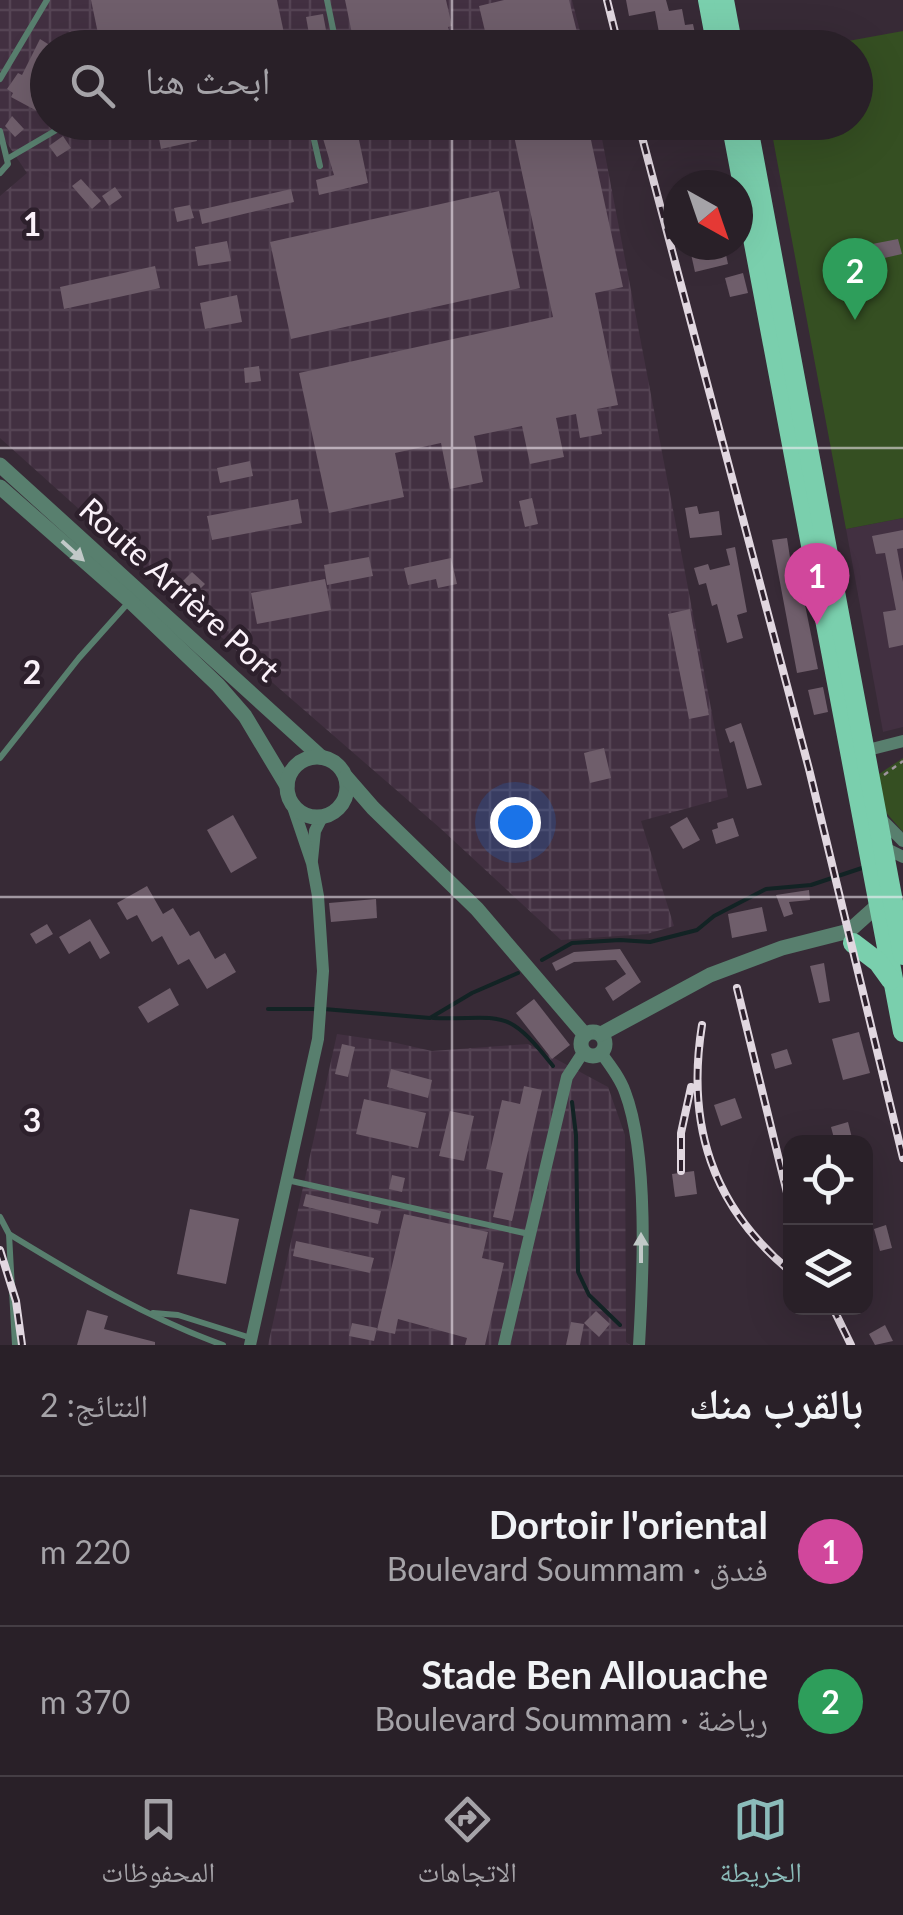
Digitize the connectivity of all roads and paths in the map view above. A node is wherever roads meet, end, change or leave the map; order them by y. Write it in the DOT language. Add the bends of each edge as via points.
graph roads {
  1 [pos="48,0"];
  2 [pos="327,0"];
  3 [pos="708,0"];
  4 [pos="724,0"];
  5 [pos="333,30"];
  6 [pos="714,30"];
  7 [pos="730,30"];
  8 [pos="0,79"];
  9 [pos="0,132"];
  10 [pos="39,140"];
  11 [pos="314,140"];
  12 [pos="735,140"];
  13 [pos="750,140"];
  14 [pos="7,159"];
  15 [pos="320,166"];
  16 [pos="0,173"];
  17 [pos="0,465"];
  18 [pos="0,487"];
  19 [pos="130,601"];
  20 [pos="903,741"];
  21 [pos="864,752"];
  22 [pos="321,756"];
  23 [pos="0,758"];
  24 [pos="903,761"];
  25 [pos="346,777"];
  26 [pos="882,782"];
  27 [pos="286,786"];
  28 [pos="292,804"];
  29 [pos="340,807"];
  30 [pos="374,808"];
  31 [pos="322,817"];
  32 [pos="871,822"];
  33 [pos="897,849"];
  34 [pos="312,863"];
  35 [pos="899,878"];
  36 [pos="889,921"];
  37 [pos="851,937"];
  38 [pos="903,955"];
  39 [pos="893,982"];
  40 [pos="903,1032"];
  41 [pos="590,1040"];
  42 [pos="601,1053"];
  43 [pos="287,1180"];
  44 [pos="0,1217"];
  45 [pos="9,1234"];
  46 [pos="530,1234"];
  47 [pos="152,1313"];
  48 [pos="251,1342"];
  49 [pos="16,1345"];
  50 [pos="223,1345"];
  51 [pos="504,1345"];
  52 [pos="639,1345"];
  1 -- 8 [label="lane"];
  2 -- 5 [label="lane"];
  3 -- 6 [label="main road"];
  4 -- 7 [label="main road"];
  9 -- 14 [label="lane"];
  10 -- 14 [label="lane"];
  11 -- 15 [label="lane"];
  12 -- 32 [label="main road"];
  13 -- 21 [label="main road"];
  14 -- 16 [label="lane"];
  17 -- 22 [label="street, Route Arrière Port"];
  18 -- 19 [label="street, Route Arrière Port, one-way"];
  19 -- 23 [label="lane"];
  19 -- 27 [label="street, Route Arrière Port" via="245,716"];
  20 -- 21 [label="street"];
  21 -- 32 [label="main road"];
  22 -- 25 [label="street"];
  22 -- 27 [label="street" via="294,768"];
  24 -- 26 [label="path"];
  25 -- 29 [label="street"];
  25 -- 30 [label="street"];
  27 -- 28 [label="street"];
  28 -- 31 [label="street"];
  28 -- 34 [label="street"];
  29 -- 30 [label="street"];
  29 -- 31 [label="street"];
  30 -- 41 [label="street" via="478,909"];
  31 -- 34 [label="street"];
  32 -- 33 [label="main road"];
  32 -- 36 [label="main road"];
  33 -- 35 [label="main road"];
  34 -- 43 [label="street" via="321,933 319,1024"];
  35 -- 36 [label="main road"];
  36 -- 37 [label="street"];
  36 -- 37 [label="street"];
  36 -- 38 [label="main road"];
  36 -- 39 [label="main road"];
  37 -- 39 [label="main road"];
  37 -- 41 [label="street" via="757,958 698,981"];
  39 -- 40 [label="main road"];
  41 -- 42 [label="street" via="594,1056"];
  41 -- 46 [label="street" via="566,1077"];
  52 -- 42 [label="street, one-way" via="637,1134 625,1090"];
  43 -- 46 [label="lane"];
  43 -- 48 [label="street"];
  44 -- 45 [label="lane"];
  45 -- 47 [label="lane"];
  45 -- 49 [label="lane"];
  46 -- 51 [label="street"];
  47 -- 48 [label="lane" via="186,1317"];
  47 -- 50 [label="lane"];
}
